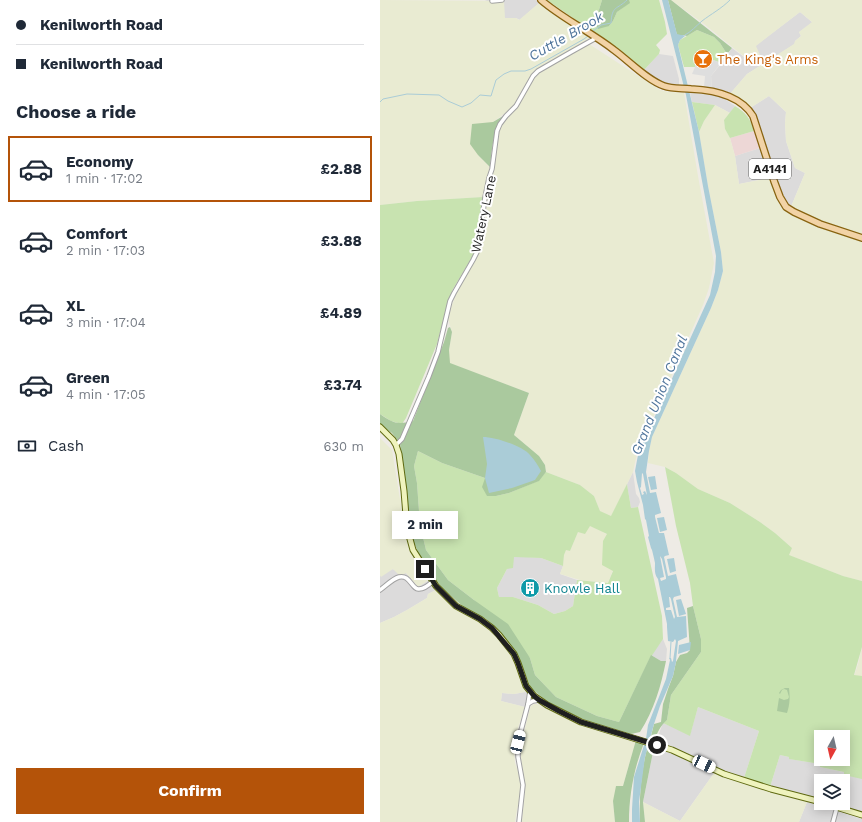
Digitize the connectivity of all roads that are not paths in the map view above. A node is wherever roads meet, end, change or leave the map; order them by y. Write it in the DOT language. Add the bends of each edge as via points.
graph roads {
  1 [pos="502,0"];
  2 [pos="541,0"];
  3 [pos="492,1"];
  4 [pos="596,38"];
  5 [pos="862,238"];
  6 [pos="380,427"];
  7 [pos="396,446"];
  8 [pos="433,581"];
  9 [pos="380,590"];
  10 [pos="530,691"];
  11 [pos="539,700"];
  12 [pos="528,704"];
  13 [pos="814,801"];
  14 [pos="836,810"];
  15 [pos="846,810"];
  16 [pos="862,815"];
  17 [pos="519,822"];
  18 [pos="833,822"];
  1 -- 3 [label="street"];
  2 -- 4 [label="main road, A4141"];
  4 -- 5 [label="main road, A4141" via="658,83 724,94 747,108 753,116 774,181 786,207 820,224"];
  4 -- 7 [label="street, Watery Lane" via="538,71 516,106 500,124 477,252 450,301 438,352 402,439"];
  6 -- 7 [label="main road"];
  7 -- 8 [label="main road" via="404,492 406,528 413,550"];
  8 -- 9 [label="street" via="418,590 407,578 399,577"];
  8 -- 10 [label="main road" via="456,606 492,628 514,654"];
  10 -- 11 [label="main road"];
  10 -- 12 [label="street"];
  11 -- 12 [label="street"];
  11 -- 13 [label="main road" via="581,722 672,750 724,774"];
  12 -- 17 [label="street" via="518,742 523,785"];
  14 -- 18 [label="street"];
  15 -- 16 [label="main road"];
}
